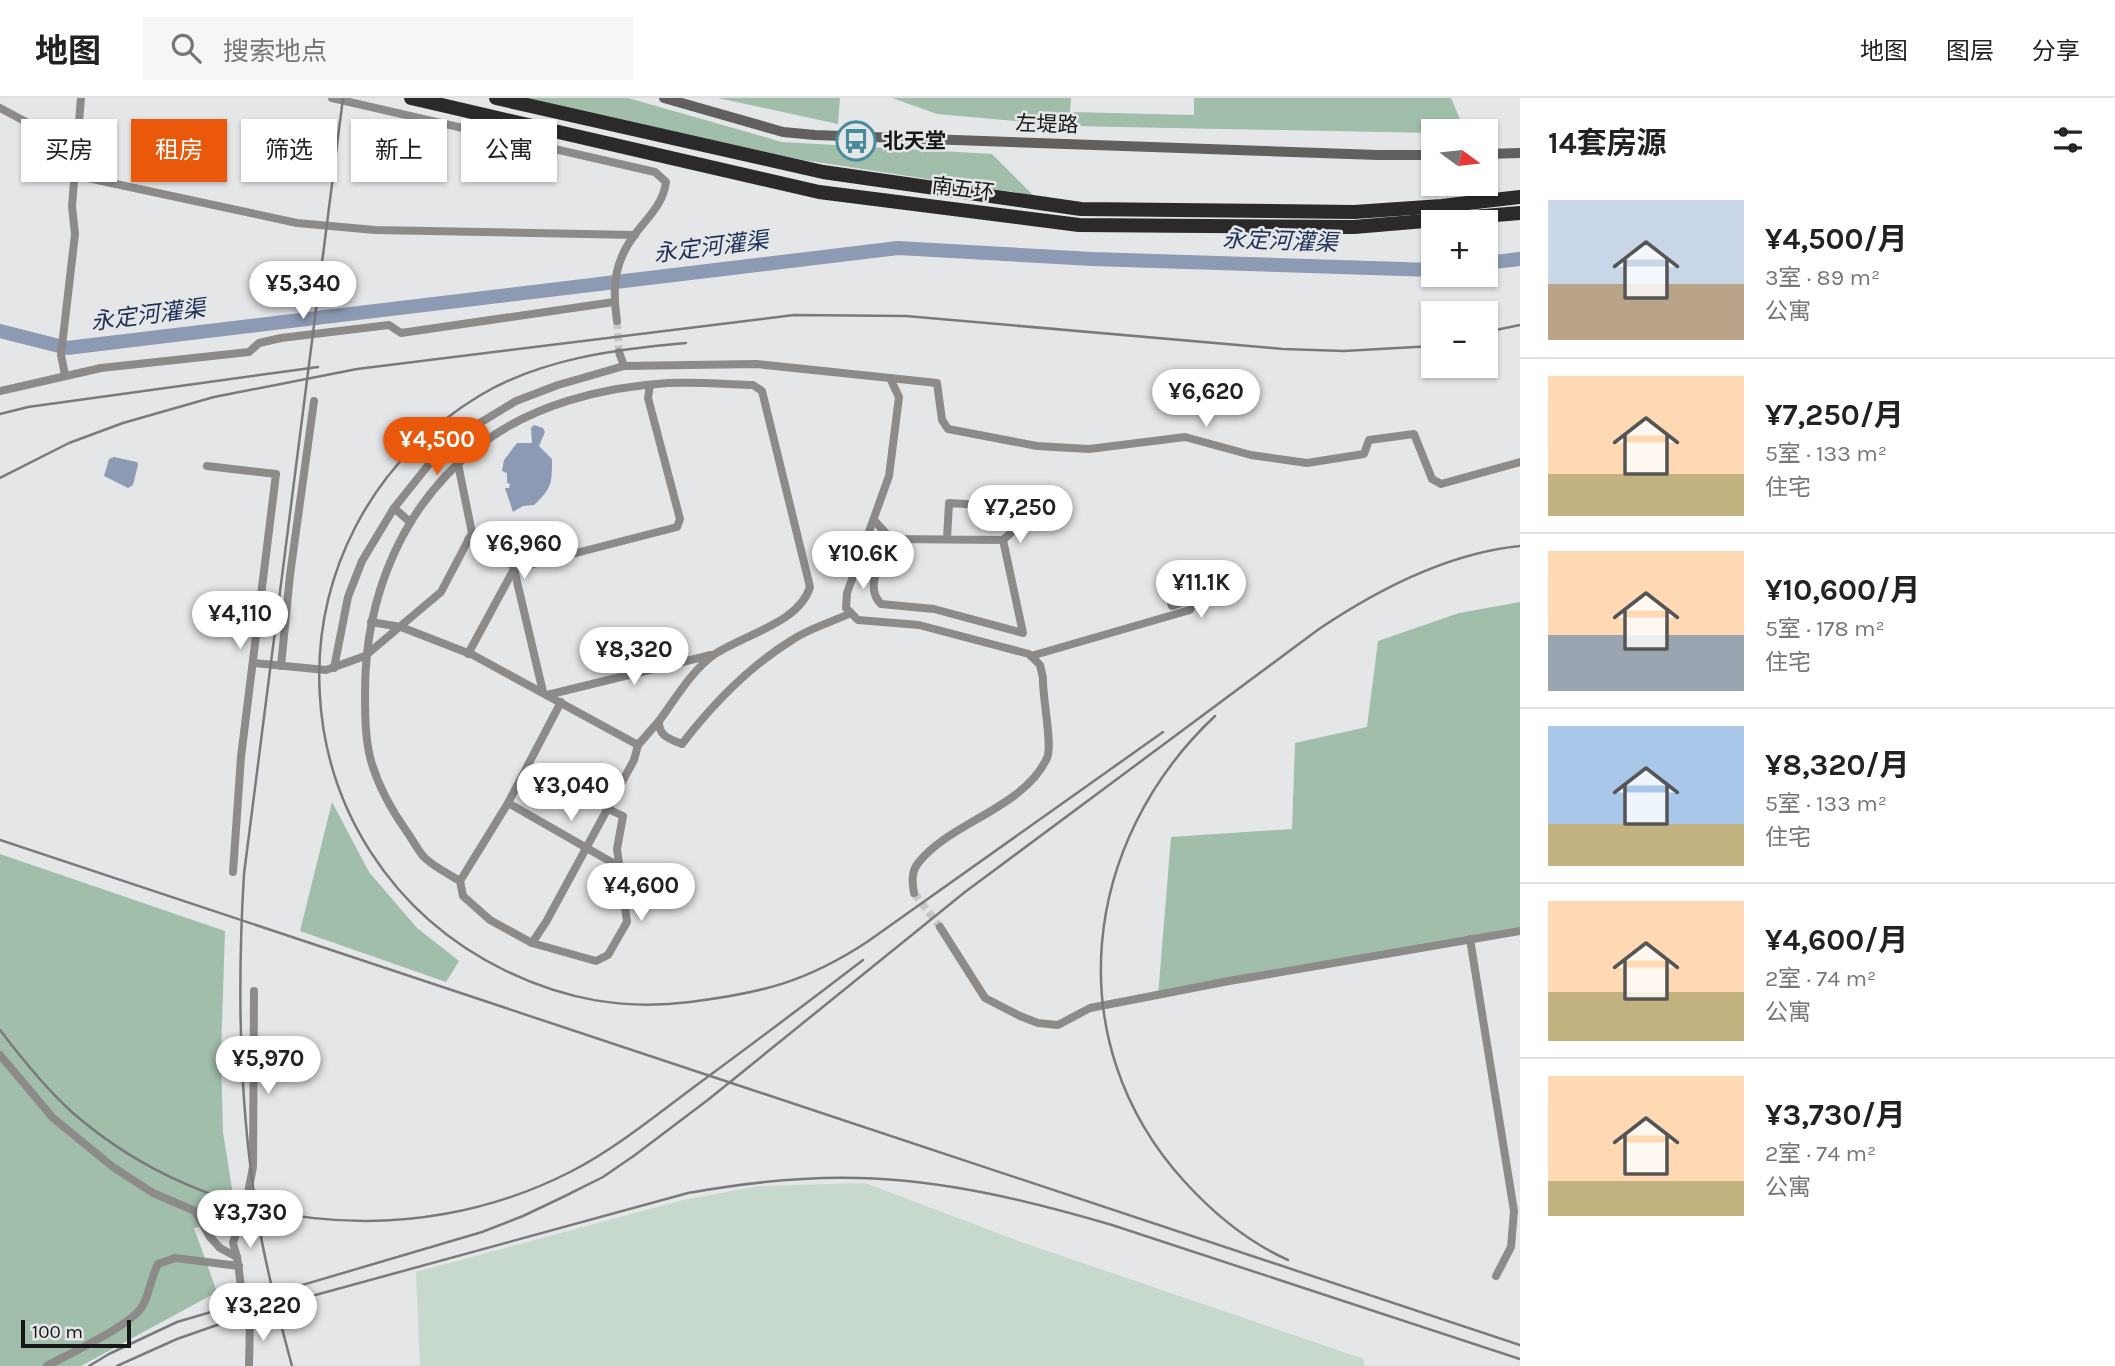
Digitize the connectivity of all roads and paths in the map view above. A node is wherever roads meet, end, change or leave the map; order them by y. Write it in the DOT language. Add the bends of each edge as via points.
graph roads {
  1 [pos="81,98"];
  2 [pos="332,98"];
  3 [pos="411,98"];
  4 [pos="496,98"];
  5 [pos="664,98"];
  6 [pos="0,108"];
  7 [pos="21,119"];
  8 [pos="79,119"];
  9 [pos="1520,153"];
  10 [pos="1498,154"];
  11 [pos="1421,155"];
  12 [pos="74,182"];
  13 [pos="107,182"];
  14 [pos="1520,197"];
  15 [pos="1520,213"];
  16 [pos="635,235"];
  17 [pos="614,302"];
  18 [pos="617,321"];
  19 [pos="619,352"];
  20 [pos="624,366"];
  21 [pos="671,366"];
  22 [pos="65,375"];
  23 [pos="890,378"];
  24 [pos="671,383"];
  25 [pos="650,385"];
  26 [pos="0,391"];
  27 [pos="314,401"];
  28 [pos="1520,462"];
  29 [pos="458,464"];
  30 [pos="207,466"];
  31 [pos="394,508"];
  32 [pos="874,520"];
  33 [pos="410,522"];
  34 [pos="891,539"];
  35 [pos="947,539"];
  36 [pos="468,540"];
  37 [pos="1003,540"];
  38 [pos="514,569"];
  39 [pos="1200,595"];
  40 [pos="851,613"];
  41 [pos="371,622"];
  42 [pos="401,627"];
  43 [pos="468,654"];
  44 [pos="714,654"];
  45 [pos="365,656"];
  46 [pos="1031,656"];
  47 [pos="253,663"];
  48 [pos="281,666"];
  49 [pos="334,668"];
  50 [pos="545,694"];
  51 [pos="561,702"];
  52 [pos="659,721"];
  53 [pos="638,745"];
  54 [pos="508,803"];
  55 [pos="606,808"];
  56 [pos="586,848"];
  57 [pos="620,867"];
  58 [pos="233,872"];
  59 [pos="460,881"];
  60 [pos="914,893"];
  61 [pos="940,927"];
  62 [pos="1520,931"];
  63 [pos="1471,939"];
  64 [pos="532,943"];
  65 [pos="254,991"];
  66 [pos="0,1055"];
  67 [pos="247,1198"];
  68 [pos="243,1213"];
  69 [pos="1516,1226"];
  70 [pos="238,1262"];
  71 [pos="1496,1276"];
  72 [pos="241,1286"];
  73 [pos="250,1320"];
  74 [pos="47,1366"];
  75 [pos="249,1366"];
  1 -- 8 [label="street"];
  2 -- 16 [label="street" via="655,172 667,182 664,194"];
  3 -- 15 [label="highway, 南五环" via="819,192 1079,225 1354,227"];
  4 -- 14 [label="highway, 南五环" via="822,172 1081,209 1354,212"];
  5 -- 11 [label="main road, 左堤路" via="783,132 815,135"];
  6 -- 7 [label="street"];
  9 -- 10 [label="main road"];
  12 -- 22 [label="street" via="75,234 61,355"];
  13 -- 16 [label="street" via="297,223 375,230"];
  16 -- 17 [label="street" via="616,270"];
  17 -- 18 [label="street"];
  17 -- 22 [label="street" via="401,333 389,326 281,338 259,343 249,352"];
  19 -- 20 [label="street"];
  20 -- 21 [label="street"];
  20 -- 31 [label="street" via="516,401 470,429 430,463"];
  21 -- 23 [label="street" via="756,364"];
  21 -- 24 [label="street"];
  22 -- 26 [label="street"];
  23 -- 28 [label="street" via="937,383 942,420 948,429 1037,446 1089,449 1185,437 1251,455 1307,463 1364,454 1369,440 1413,434 1433,479 1441,485"];
  23 -- 32 [label="street" via="900,397 889,476"];
  24 -- 25 [label="street"];
  24 -- 44 [label="street" via="753,385 762,391 810,587 797,610"];
  25 -- 29 [label="street" via="560,402 501,432"];
  25 -- 38 [label="street" via="648,398 680,519 677,527"];
  27 -- 48 [label="street"];
  29 -- 33 [label="street"];
  29 -- 36 [label="street" via="472,533"];
  30 -- 47 [label="street" via="276,474"];
  31 -- 33 [label="street"];
  31 -- 49 [label="street" via="362,561 348,597"];
  32 -- 34 [label="street"];
  32 -- 40 [label="street" via="847,593 846,608"];
  33 -- 41 [label="street" via="389,561"];
  34 -- 35 [label="street"];
  34 -- 37 [label="street" via="875,577 873,590 881,604 934,609 1023,632"];
  35 -- 37 [label="street"];
  35 -- 37 [label="street" via="949,503 1013,507 1013,531"];
  36 -- 38 [label="street" via="480,541 509,557"];
  36 -- 42 [label="street" via="441,592"];
  38 -- 43 [label="street"];
  38 -- 50 [label="street"];
  39 -- 39 [label="street" via="1205,573 1199,565 1163,577 1172,606"];
  39 -- 46 [label="street" via="1190,610"];
  40 -- 46 [label="street" via="858,620 919,625"];
  40 -- 52 [label="street" via="793,639 712,708 682,744 662,735"];
  41 -- 42 [label="street"];
  41 -- 45 [label="street"];
  42 -- 43 [label="street"];
  42 -- 45 [label="street"];
  43 -- 50 [label="street"];
  44 -- 50 [label="street"];
  44 -- 52 [label="street" via="693,674"];
  45 -- 49 [label="street"];
  45 -- 59 [label="street" via="371,761 394,812 426,859"];
  46 -- 60 [label="street" via="1040,665 1043,678 1048,755 1033,779 918,863 912,874"];
  47 -- 48 [label="street"];
  47 -- 58 [label="street"];
  48 -- 49 [label="street"];
  50 -- 51 [label="street"];
  51 -- 53 [label="street"];
  51 -- 54 [label="street"];
  52 -- 53 [label="street"];
  53 -- 55 [label="street"];
  54 -- 56 [label="street"];
  54 -- 59 [label="street"];
  55 -- 56 [label="street"];
  55 -- 57 [label="street" via="623,816 617,849"];
  56 -- 57 [label="street"];
  56 -- 64 [label="street"];
  57 -- 64 [label="street" via="627,922 608,955 596,961"];
  59 -- 64 [label="street" via="463,896 490,920"];
  61 -- 63 [label="street" via="985,998 1038,1023 1058,1025 1090,1009"];
  62 -- 63 [label="street"];
  63 -- 69 [label="street"];
  65 -- 67 [label="street" via="253,1167"];
  66 -- 70 [label="street" via="53,1118 113,1167 153,1193 195,1211 210,1237"];
  68 -- 70 [label="street" via="233,1243"];
  69 -- 71 [label="street"];
  70 -- 72 [label="street"];
  70 -- 74 [label="street" via="175,1258 158,1264 143,1305 132,1319"];
  73 -- 75 [label="street"];
}
